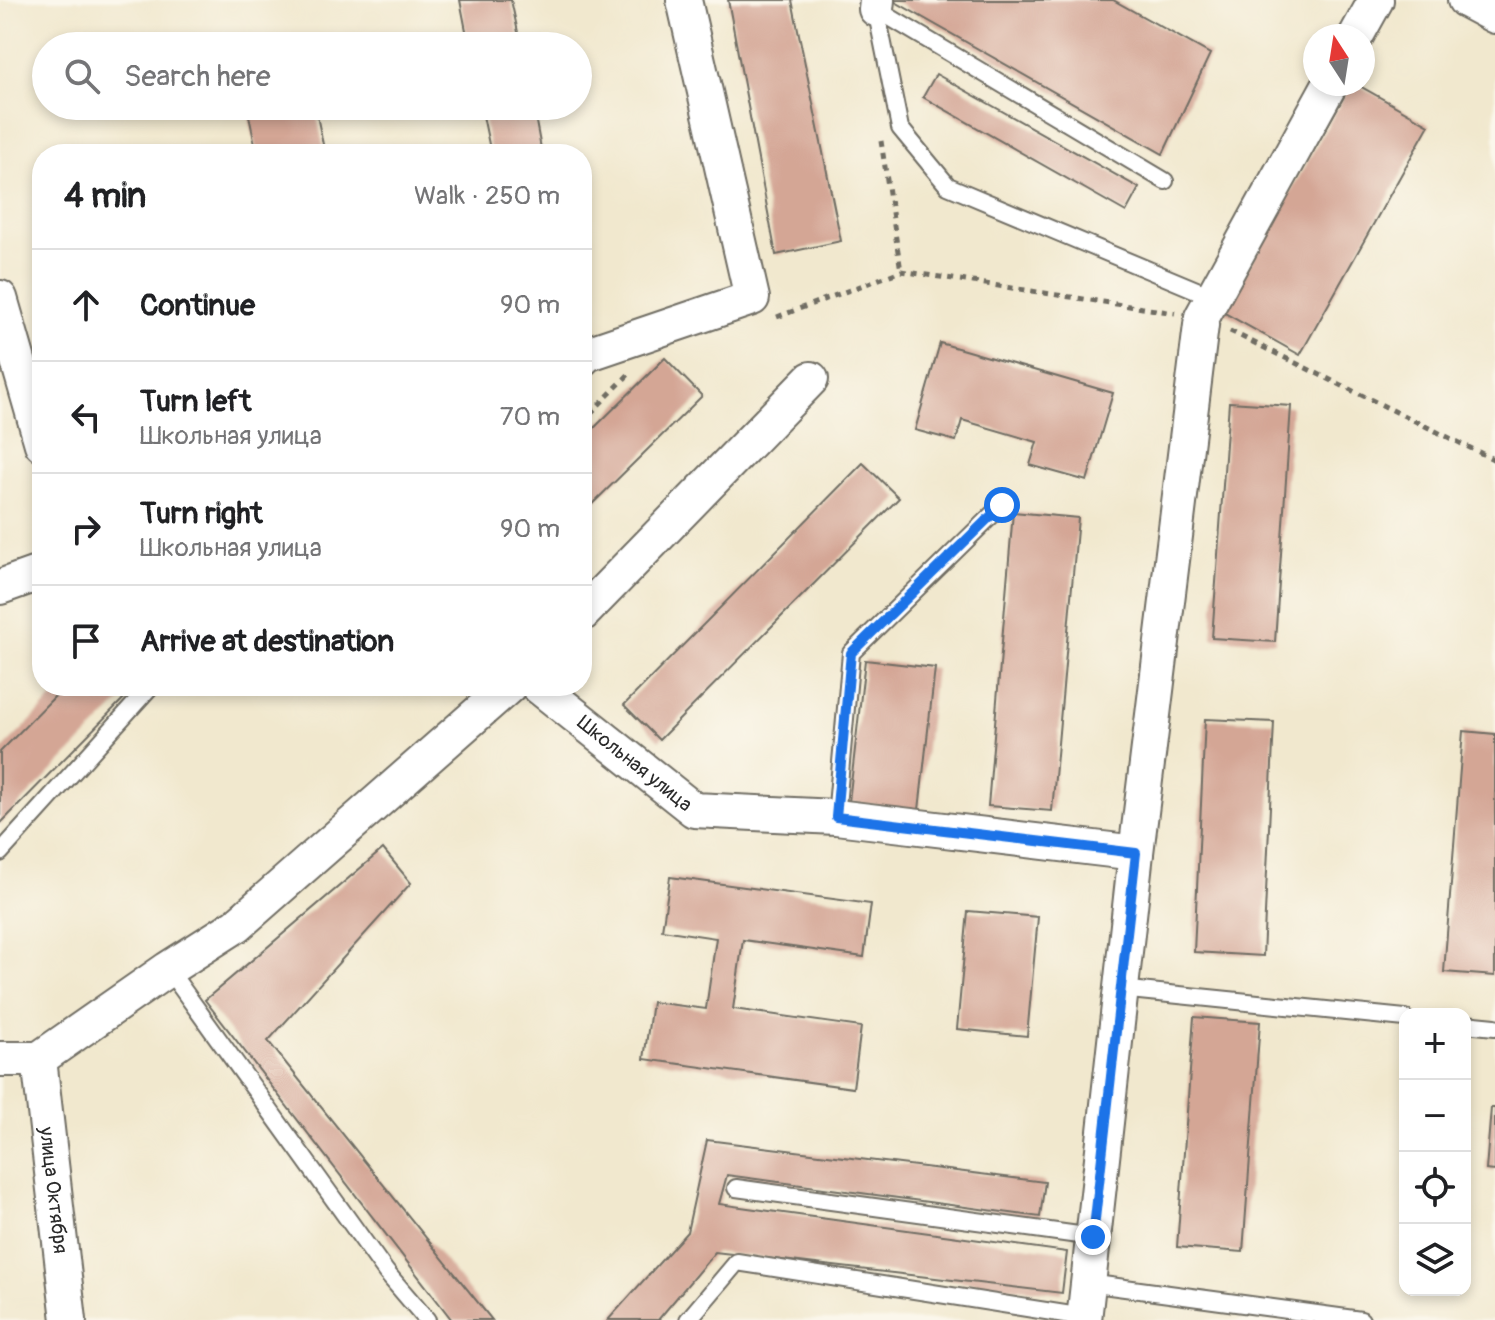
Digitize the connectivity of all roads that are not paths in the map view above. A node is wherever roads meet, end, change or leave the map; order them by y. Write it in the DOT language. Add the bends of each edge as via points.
graph roads {
  1 [pos="684,0"];
  2 [pos="1376,0"];
  3 [pos="1465,0"];
  4 [pos="876,4"];
  5 [pos="1495,16"];
  6 [pos="1363,24"];
  7 [pos="1323,96"];
  8 [pos="1165,181"];
  9 [pos="0,298"];
  10 [pos="1208,307"];
  11 [pos="592,352"];
  12 [pos="811,379"];
  13 [pos="32,409"];
  14 [pos="1002,505"];
  15 [pos="32,576"];
  16 [pos="0,587"];
  17 [pos="592,604"];
  18 [pos="142,696"];
  19 [pos="498,696"];
  20 [pos="551,696"];
  21 [pos="836,817"];
  22 [pos="0,853"];
  23 [pos="1136,853"];
  24 [pos="168,969"];
  25 [pos="1120,989"];
  26 [pos="1399,1017"];
  27 [pos="1471,1025"];
  28 [pos="1495,1027"];
  29 [pos="0,1059"];
  30 [pos="39,1059"];
  31 [pos="736,1188"];
  32 [pos="1093,1237"];
  33 [pos="1088,1283"];
  34 [pos="1252,1313"];
  35 [pos="1084,1318"];
  36 [pos="69,1320"];
  37 [pos="427,1320"];
  38 [pos="688,1320"];
  39 [pos="1361,1320"];
  1 -- 11 [label="street" via="752,298"];
  2 -- 6 [label="street"];
  3 -- 5 [label="street"];
  4 -- 8 [label="lane"];
  4 -- 10 [label="lane" via="900,128 948,186"];
  7 -- 10 [label="street"];
  9 -- 13 [label="street"];
  10 -- 23 [label="street"];
  12 -- 17 [label="street"];
  14 -- 21 [label="lane" via="851,653"];
  15 -- 16 [label="street"];
  18 -- 22 [label="lane"];
  19 -- 24 [label="street" via="237,925"];
  20 -- 21 [label="street, Школьная улица" via="694,810"];
  21 -- 23 [label="street, Школьная улица"];
  23 -- 25 [label="street"];
  24 -- 30 [label="street"];
  24 -- 37 [label="lane" via="386,1272"];
  25 -- 26 [label="lane"];
  25 -- 32 [label="street"];
  27 -- 28 [label="lane"];
  29 -- 30 [label="street"];
  30 -- 36 [label="street, улица Октября"];
  31 -- 32 [label="lane"];
  32 -- 33 [label="street"];
  33 -- 34 [label="lane"];
  33 -- 35 [label="street"];
  34 -- 39 [label="lane"];
  35 -- 38 [label="lane" via="737,1262"];
}
